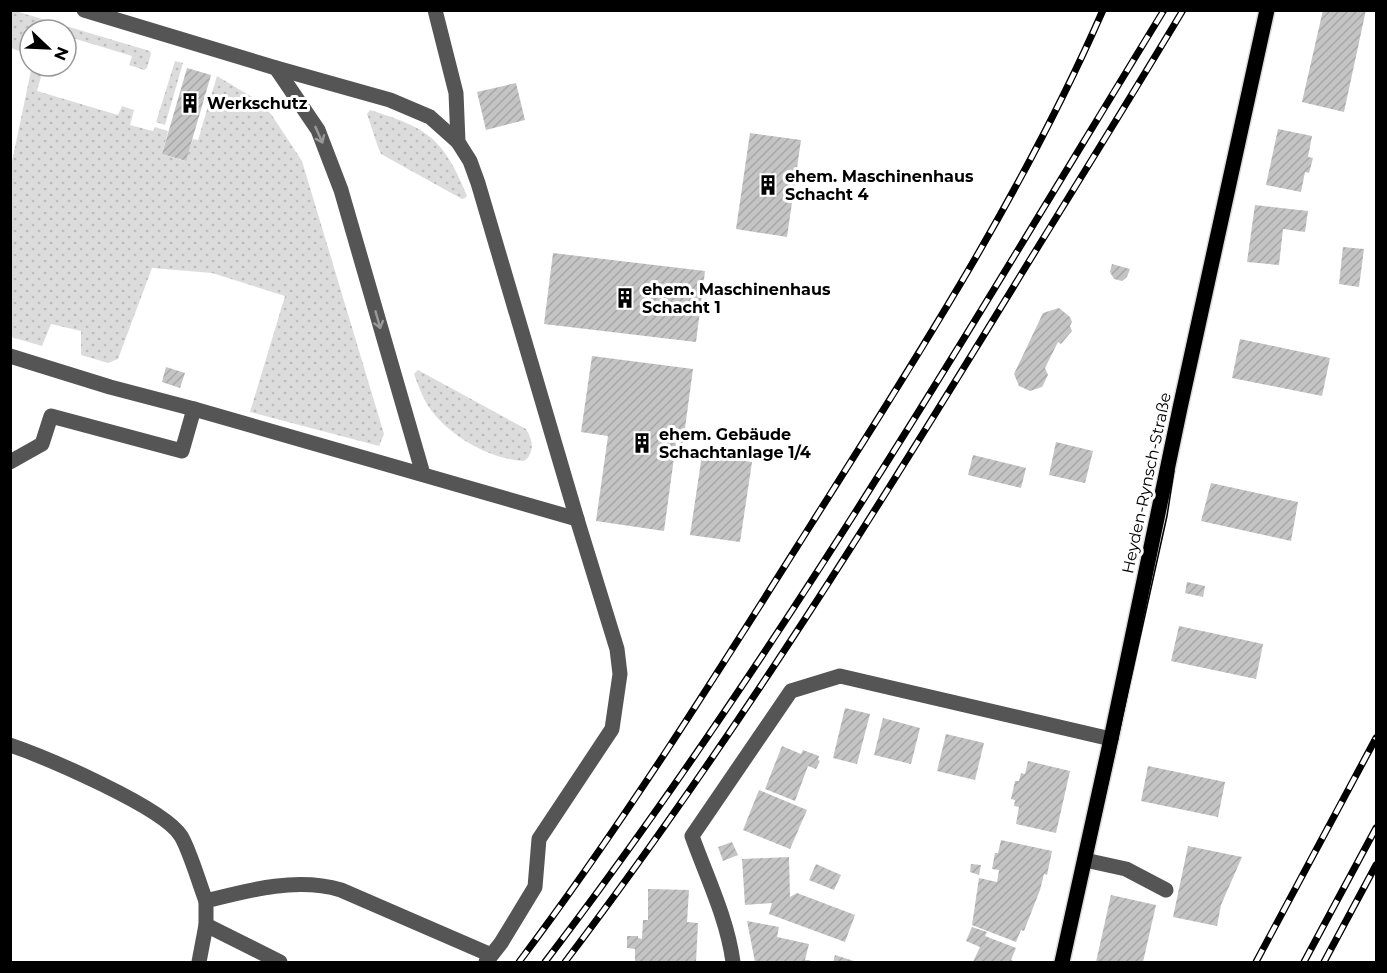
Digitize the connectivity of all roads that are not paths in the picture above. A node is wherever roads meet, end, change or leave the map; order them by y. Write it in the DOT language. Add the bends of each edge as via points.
graph roads {
  1 [pos="84,10"];
  2 [pos="435,10"];
  3 [pos="1268,10"];
  4 [pos="276,68"];
  5 [pos="458,142"];
  6 [pos="10,356"];
  7 [pos="194,409"];
  8 [pos="10,462"];
  9 [pos="423,474"];
  10 [pos="576,519"];
  11 [pos="1111,739"];
  12 [pos="10,745"];
  13 [pos="1085,860"];
  14 [pos="1166,890"];
  15 [pos="206,901"];
  16 [pos="206,925"];
  17 [pos="489,959"];
  18 [pos="200,963"];
  19 [pos="280,963"];
  20 [pos="733,963"];
  21 [pos="1062,963"];
  1 -- 4 [label="street"];
  2 -- 5 [label="street" via="456,93"];
  3 -- 11 [label="main road, Heyden-Rynsch-Straße"];
  4 -- 5 [label="street" via="390,100 430,117"];
  4 -- 9 [label="street, one-way" via="318,130 341,190"];
  5 -- 10 [label="street" via="478,183"];
  6 -- 7 [label="street"];
  7 -- 8 [label="street" via="182,451 51,416 42,444"];
  7 -- 9 [label="street"];
  9 -- 10 [label="street"];
  10 -- 17 [label="street" via="617,649 620,674 615,714 612,729 539,839 535,887"];
  11 -- 13 [label="main road, Heyden-Rynsch-Straße"];
  11 -- 20 [label="street" via="840,676 791,691 692,836 723,916"];
  12 -- 15 [label="street" via="153,811 180,835"];
  13 -- 14 [label="street" via="1126,868"];
  13 -- 21 [label="main road, Heyden-Rynsch-Straße"];
  15 -- 16 [label="street"];
  15 -- 17 [label="street" via="252,889 327,886"];
  16 -- 18 [label="street"];
  16 -- 19 [label="street"];
}
